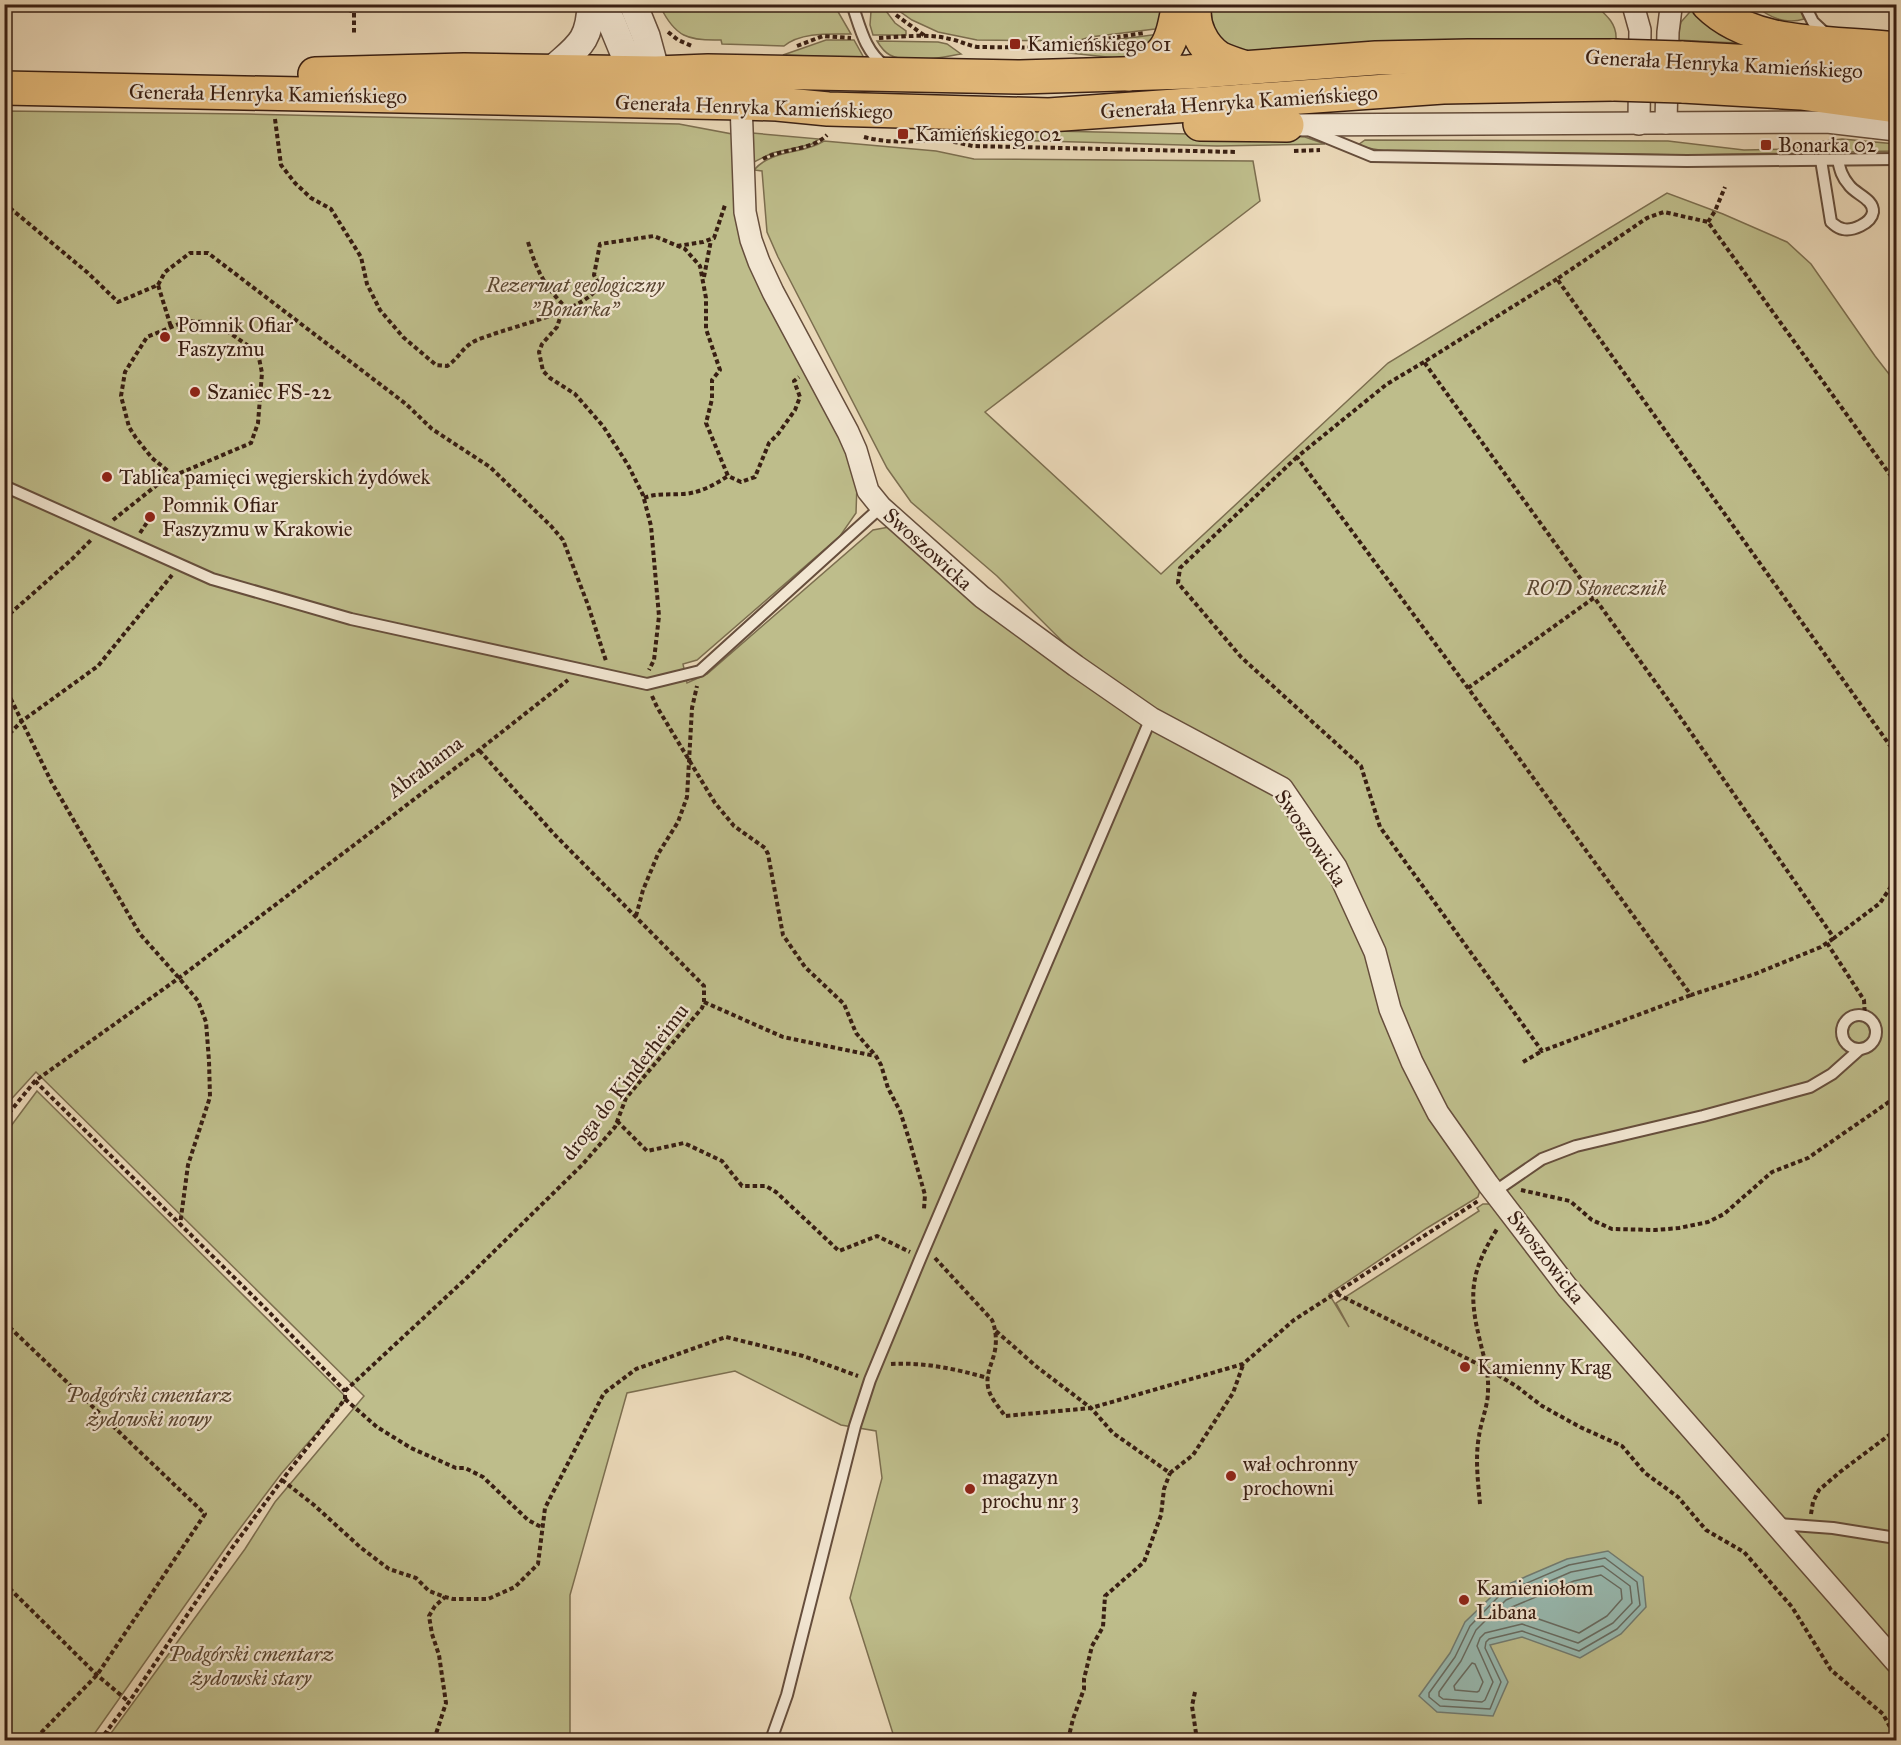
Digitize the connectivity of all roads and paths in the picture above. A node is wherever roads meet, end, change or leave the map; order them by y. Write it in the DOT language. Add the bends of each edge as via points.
graph roads {
  1 [pos="334,4"];
  2 [pos="591,4"];
  3 [pos="602,4"];
  4 [pos="633,4"];
  5 [pos="1179,4"];
  6 [pos="1195,4"];
  7 [pos="1633,4"];
  8 [pos="1708,4"];
  9 [pos="1804,4"];
  10 [pos="1675,7"];
  11 [pos="854,10"];
  12 [pos="896,15"];
  13 [pos="665,30"];
  14 [pos="1147,33"];
  15 [pos="354,34"];
  16 [pos="926,36"];
  17 [pos="864,38"];
  18 [pos="1836,43"];
  19 [pos="696,47"];
  20 [pos="790,48"];
  21 [pos="1896,49"];
  22 [pos="4,67"];
  23 [pos="1246,68"];
  24 [pos="1614,70"];
  25 [pos="551,71"];
  26 [pos="1682,72"];
  27 [pos="897,74"];
  28 [pos="1127,74"];
  29 [pos="1896,75"];
  30 [pos="644,82"];
  31 [pos="4,88"];
  32 [pos="741,103"];
  33 [pos="1896,106"];
  34 [pos="275,109"];
  35 [pos="1049,115"];
  36 [pos="1666,123"];
  37 [pos="1639,124"];
  38 [pos="1896,130"];
  39 [pos="861,136"];
  40 [pos="1289,138"];
  41 [pos="822,140"];
  42 [pos="1325,150"];
  43 [pos="1243,152"];
  44 [pos="1896,159"];
  45 [pos="1821,160"];
  46 [pos="1838,160"];
  47 [pos="756,164"];
  48 [pos="1725,187"];
  49 [pos="744,195"];
  50 [pos="4,203"];
  51 [pos="1708,222"];
  52 [pos="711,240"];
  53 [pos="528,242"];
  54 [pos="677,246"];
  55 [pos="1557,279"];
  56 [pos="703,281"];
  57 [pos="158,285"];
  58 [pos="565,311"];
  59 [pos="171,327"];
  60 [pos="1424,362"];
  61 [pos="814,366"];
  62 [pos="1297,457"];
  63 [pos="728,476"];
  64 [pos="159,483"];
  65 [pos="1896,483"];
  66 [pos="4,486"];
  67 [pos="644,498"];
  68 [pos="881,507"];
  69 [pos="148,521"];
  70 [pos="143,528"];
  71 [pos="102,529"];
  72 [pos="181,565"];
  73 [pos="1595,597"];
  74 [pos="4,619"];
  75 [pos="579,670"];
  76 [pos="700,671"];
  77 [pos="612,677"];
  78 [pos="644,683"];
  79 [pos="4,685"];
  80 [pos="1468,688"];
  81 [pos="1151,718"];
  82 [pos="22,722"];
  83 [pos="4,739"];
  84 [pos="479,750"];
  85 [pos="1896,754"];
  86 [pos="688,758"];
  87 [pos="1896,879"];
  88 [pos="636,916"];
  89 [pos="1834,938"];
  90 [pos="1827,943"];
  91 [pos="179,978"];
  92 [pos="1691,995"];
  93 [pos="704,1002"];
  94 [pos="1865,1017"];
  95 [pos="1860,1049"];
  96 [pos="1542,1051"];
  97 [pos="876,1056"];
  98 [pos="1523,1062"];
  99 [pos="35,1081"];
  100 [pos="1896,1097"];
  101 [pos="4,1119"];
  102 [pos="617,1121"];
  103 [pos="1494,1191"];
  104 [pos="1509,1210"];
  105 [pos="180,1225"];
  106 [pos="933,1233"];
  107 [pos="924,1253"];
  108 [pos="1336,1294"];
  109 [pos="4,1322"];
  110 [pos="996,1331"];
  111 [pos="877,1364"];
  112 [pos="1243,1364"];
  113 [pos="1488,1369"];
  114 [pos="988,1378"];
  115 [pos="870,1380"];
  116 [pos="345,1391"];
  117 [pos="345,1399"];
  118 [pos="1091,1408"];
  119 [pos="1896,1430"];
  120 [pos="1170,1473"];
  121 [pos="282,1480"];
  122 [pos="1480,1504"];
  123 [pos="1777,1524"];
  124 [pos="1811,1526"];
  125 [pos="543,1528"];
  126 [pos="1896,1538"];
  127 [pos="4,1583"];
  128 [pos="445,1597"];
  129 [pos="1896,1662"];
  130 [pos="97,1674"];
  131 [pos="1195,1692"];
  132 [pos="129,1702"];
  133 [pos="107,1733"];
  134 [pos="1896,1738"];
  135 [pos="34,1740"];
  136 [pos="100,1740"];
  137 [pos="123,1740"];
  138 [pos="434,1740"];
  139 [pos="771,1740"];
  140 [pos="1068,1740"];
  141 [pos="1197,1740"];
  1 -- 15 [label="path" via="354,12"];
  2 -- 25 [label="street" via="590,25 584,40"];
  3 -- 30 [label="street"];
  4 -- 30 [label="street" via="646,36"];
  5 -- 28 [label="main road" via="1167,48 1149,65"];
  6 -- 23 [label="main road" via="1197,32 1208,47 1218,57"];
  7 -- 10 [label="street" via="1658,11"];
  7 -- 37 [label="street" via="1640,30"];
  8 -- 18 [label="main road" via="1719,15 1769,36"];
  9 -- 18 [label="lane" via="1813,22"];
  10 -- 36 [label="street" via="1668,32"];
  11 -- 17 [label="lane"];
  12 -- 16 [label="path"];
  13 -- 19 [label="path"];
  14 -- 16 [label="path" via="1069,48 977,47 950,38"];
  16 -- 17 [label="path"];
  17 -- 20 [label="path" via="823,36"];
  17 -- 27 [label="lane" via="875,58"];
  18 -- 21 [label="main road"];
  22 -- 25 [label="main road, Generała Henryka Kamieńskiego" via="300,74 464,69"];
  23 -- 24 [label="main road, Generała Henryka Kamieńskiego" via="1468,56"];
  23 -- 28 [label="main road, Generała Henryka Kamieńskiego"];
  24 -- 26 [label="main road, Generała Henryka Kamieńskiego, bridge"];
  24 -- 35 [label="main road, Generała Henryka Kamieńskiego" via="1443,87"];
  25 -- 30 [label="main road, Generała Henryka Kamieńskiego"];
  26 -- 29 [label="main road, Generała Henryka Kamieńskiego" via="1772,63"];
  26 -- 33 [label="main road, Generała Henryka Kamieńskiego"];
  27 -- 28 [label="main road, Generała Henryka Kamieńskiego"];
  27 -- 30 [label="main road, Generała Henryka Kamieńskiego" via="708,71"];
  30 -- 31 [label="main road, Generała Henryka Kamieńskiego"];
  30 -- 32 [label="main road, Generała Henryka Kamieńskiego"];
  32 -- 35 [label="main road, Generała Henryka Kamieńskiego"];
  32 -- 49 [label="street, Swoszowicka"];
  34 -- 58 [label="path" via="280,165 311,198 331,209 361,257 367,284 380,310 403,337 436,365 447,366 457,360 470,343"];
  35 -- 40 [label="main road" via="1188,124"];
  36 -- 37 [label="street, Generała Henryka Kamieńskiego"];
  36 -- 38 [label="street, Generała Henryka Kamieńskiego" via="1827,122"];
  37 -- 40 [label="street, Generała Henryka Kamieńskiego"];
  39 -- 43 [label="path" via="878,141 941,140 973,146"];
  40 -- 42 [label="path"];
  40 -- 45 [label="lane" via="1317,133 1372,156"];
  41 -- 47 [label="path" via="773,154"];
  44 -- 46 [label="lane"];
  45 -- 46 [label="lane"];
  45 -- 46 [label="lane" via="1831,222 1845,230 1869,221 1873,212 1870,203 1850,188"];
  48 -- 51 [label="path"];
  49 -- 52 [label="path" via="726,204"];
  49 -- 61 [label="street, Swoszowicka" via="759,262"];
  50 -- 57 [label="path" via="118,302"];
  51 -- 55 [label="path" via="1665,212 1647,218"];
  51 -- 65 [label="path"];
  52 -- 54 [label="path"];
  52 -- 56 [label="path"];
  53 -- 58 [label="path" via="536,269"];
  54 -- 56 [label="path" via="700,266"];
  54 -- 58 [label="path" via="654,236 600,244 594,275 599,285 597,292"];
  55 -- 60 [label="path"];
  55 -- 85 [label="path"];
  56 -- 63 [label="path" via="706,329 720,370 712,380 706,423"];
  57 -- 59 [label="path"];
  57 -- 77 [label="path" via="165,272 190,254 208,253 432,429 490,467 563,540"];
  58 -- 67 [label="path" via="539,352 543,371 575,394 603,426"];
  59 -- 64 [label="path" via="147,337 125,372 121,396 129,428 152,458 168,471"];
  59 -- 64 [label="path" via="186,321 205,322 230,333 259,358 262,373 258,423 251,443"];
  60 -- 62 [label="path" via="1388,384"];
  60 -- 73 [label="path"];
  61 -- 63 [label="path" via="794,381 800,397 795,410 769,443 755,477 741,482"];
  61 -- 68 [label="street, Swoszowicka" via="856,450 868,491"];
  62 -- 80 [label="path"];
  62 -- 96 [label="path" via="1180,568 1178,583 1241,657 1360,766 1380,826"];
  63 -- 67 [label="path" via="712,487 693,492"];
  64 -- 71 [label="path"];
  66 -- 71 [label="lane"];
  67 -- 78 [label="path" via="651,526 659,616 654,660"];
  68 -- 76 [label="lane"];
  68 -- 81 [label="street, Swoszowicka" via="982,597"];
  69 -- 70 [label="path"];
  71 -- 72 [label="lane"];
  71 -- 74 [label="path"];
  72 -- 75 [label="lane" via="212,579 351,620"];
  72 -- 82 [label="path" via="98,666"];
  73 -- 80 [label="path"];
  73 -- 89 [label="path"];
  75 -- 77 [label="lane"];
  75 -- 84 [label="path, Abrahama"];
  76 -- 78 [label="lane"];
  76 -- 86 [label="path"];
  77 -- 78 [label="lane"];
  78 -- 86 [label="path"];
  79 -- 82 [label="path"];
  80 -- 92 [label="path"];
  81 -- 103 [label="street, Swoszowicka" via="1282,788 1336,867 1375,952 1390,1009 1438,1113"];
  81 -- 106 [label="lane"];
  82 -- 83 [label="path"];
  82 -- 91 [label="path" via="52,783 140,934"];
  84 -- 88 [label="path, droga do Kinderheimu" via="554,834"];
  84 -- 91 [label="path, Abrahama"];
  86 -- 88 [label="path" via="687,797 678,822 658,854"];
  86 -- 97 [label="path" via="734,826 765,848 783,935 805,968 844,1004 856,1033"];
  87 -- 89 [label="path" via="1880,903"];
  88 -- 93 [label="path, droga do Kinderheimu" via="704,986"];
  89 -- 90 [label="path"];
  90 -- 92 [label="path" via="1755,974"];
  90 -- 94 [label="path" via="1864,1000"];
  91 -- 99 [label="path, Abrahama"];
  91 -- 105 [label="path" via="198,1001 206,1022 210,1097 188,1165"];
  92 -- 96 [label="path"];
  93 -- 97 [label="path" via="783,1037"];
  93 -- 102 [label="path, droga do Kinderheimu" via="626,1098"];
  94 -- 95 [label="lane" via="1874,1024 1875,1034 1870,1044"];
  94 -- 95 [label="lane" via="1849,1018 1842,1032 1845,1043"];
  95 -- 103 [label="lane" via="1810,1088 1576,1146 1542,1159"];
  96 -- 98 [label="path"];
  97 -- 106 [label="path" via="900,1111 926,1195 924,1219 927,1230"];
  99 -- 101 [label="path, Abrahama"];
  99 -- 105 [label="path"];
  100 -- 103 [label="path" via="1809,1158 1772,1172 1724,1214 1708,1222 1655,1230 1612,1229 1592,1220 1570,1201 1509,1186"];
  102 -- 107 [label="path" via="647,1151 684,1143 722,1161 742,1186 766,1186 839,1251 877,1236"];
  102 -- 116 [label="path, droga do Kinderheimu" via="582,1165"];
  103 -- 104 [label="street, Swoszowicka"];
  103 -- 108 [label="path"];
  104 -- 113 [label="path" via="1476,1271 1472,1296"];
  104 -- 123 [label="street, Swoszowicka" via="1567,1287"];
  105 -- 116 [label="path"];
  106 -- 107 [label="lane"];
  107 -- 110 [label="path" via="992,1320"];
  107 -- 111 [label="lane"];
  108 -- 112 [label="path" via="1294,1320"];
  108 -- 113 [label="path"];
  109 -- 130 [label="path" via="205,1514"];
  110 -- 114 [label="path"];
  110 -- 118 [label="path"];
  111 -- 114 [label="path" via="919,1363"];
  111 -- 115 [label="lane"];
  112 -- 118 [label="path"];
  112 -- 120 [label="path" via="1233,1393 1193,1455"];
  113 -- 122 [label="path" via="1488,1393 1479,1437"];
  113 -- 134 [label="path" via="1542,1406 1622,1446 1645,1473 1678,1497 1706,1530 1744,1552 1792,1607 1832,1670 1883,1714"];
  114 -- 118 [label="path" via="994,1401 1005,1416"];
  115 -- 125 [label="path" via="803,1356 726,1337 636,1369 603,1393 545,1508"];
  115 -- 139 [label="lane" via="787,1695"];
  116 -- 117 [label="path"];
  117 -- 121 [label="path"];
  117 -- 125 [label="path" via="377,1427 411,1448 483,1477 528,1520"];
  118 -- 120 [label="path" via="1113,1433"];
  119 -- 124 [label="path" via="1819,1490 1813,1502"];
  120 -- 140 [label="path" via="1161,1515 1144,1562 1105,1596 1103,1627 1092,1646"];
  121 -- 128 [label="path" via="389,1569 416,1578 429,1591"];
  121 -- 132 [label="path"];
  123 -- 124 [label="lane"];
  123 -- 129 [label="street, Swoszowicka"];
  124 -- 126 [label="lane"];
  125 -- 128 [label="path" via="538,1563 515,1587 488,1599"];
  127 -- 130 [label="path"];
  128 -- 138 [label="path" via="429,1616 446,1703"];
  130 -- 132 [label="path"];
  130 -- 135 [label="path"];
  131 -- 141 [label="path" via="1192,1706"];
  132 -- 133 [label="path"];
  133 -- 136 [label="path"];
  133 -- 137 [label="path"];
}
